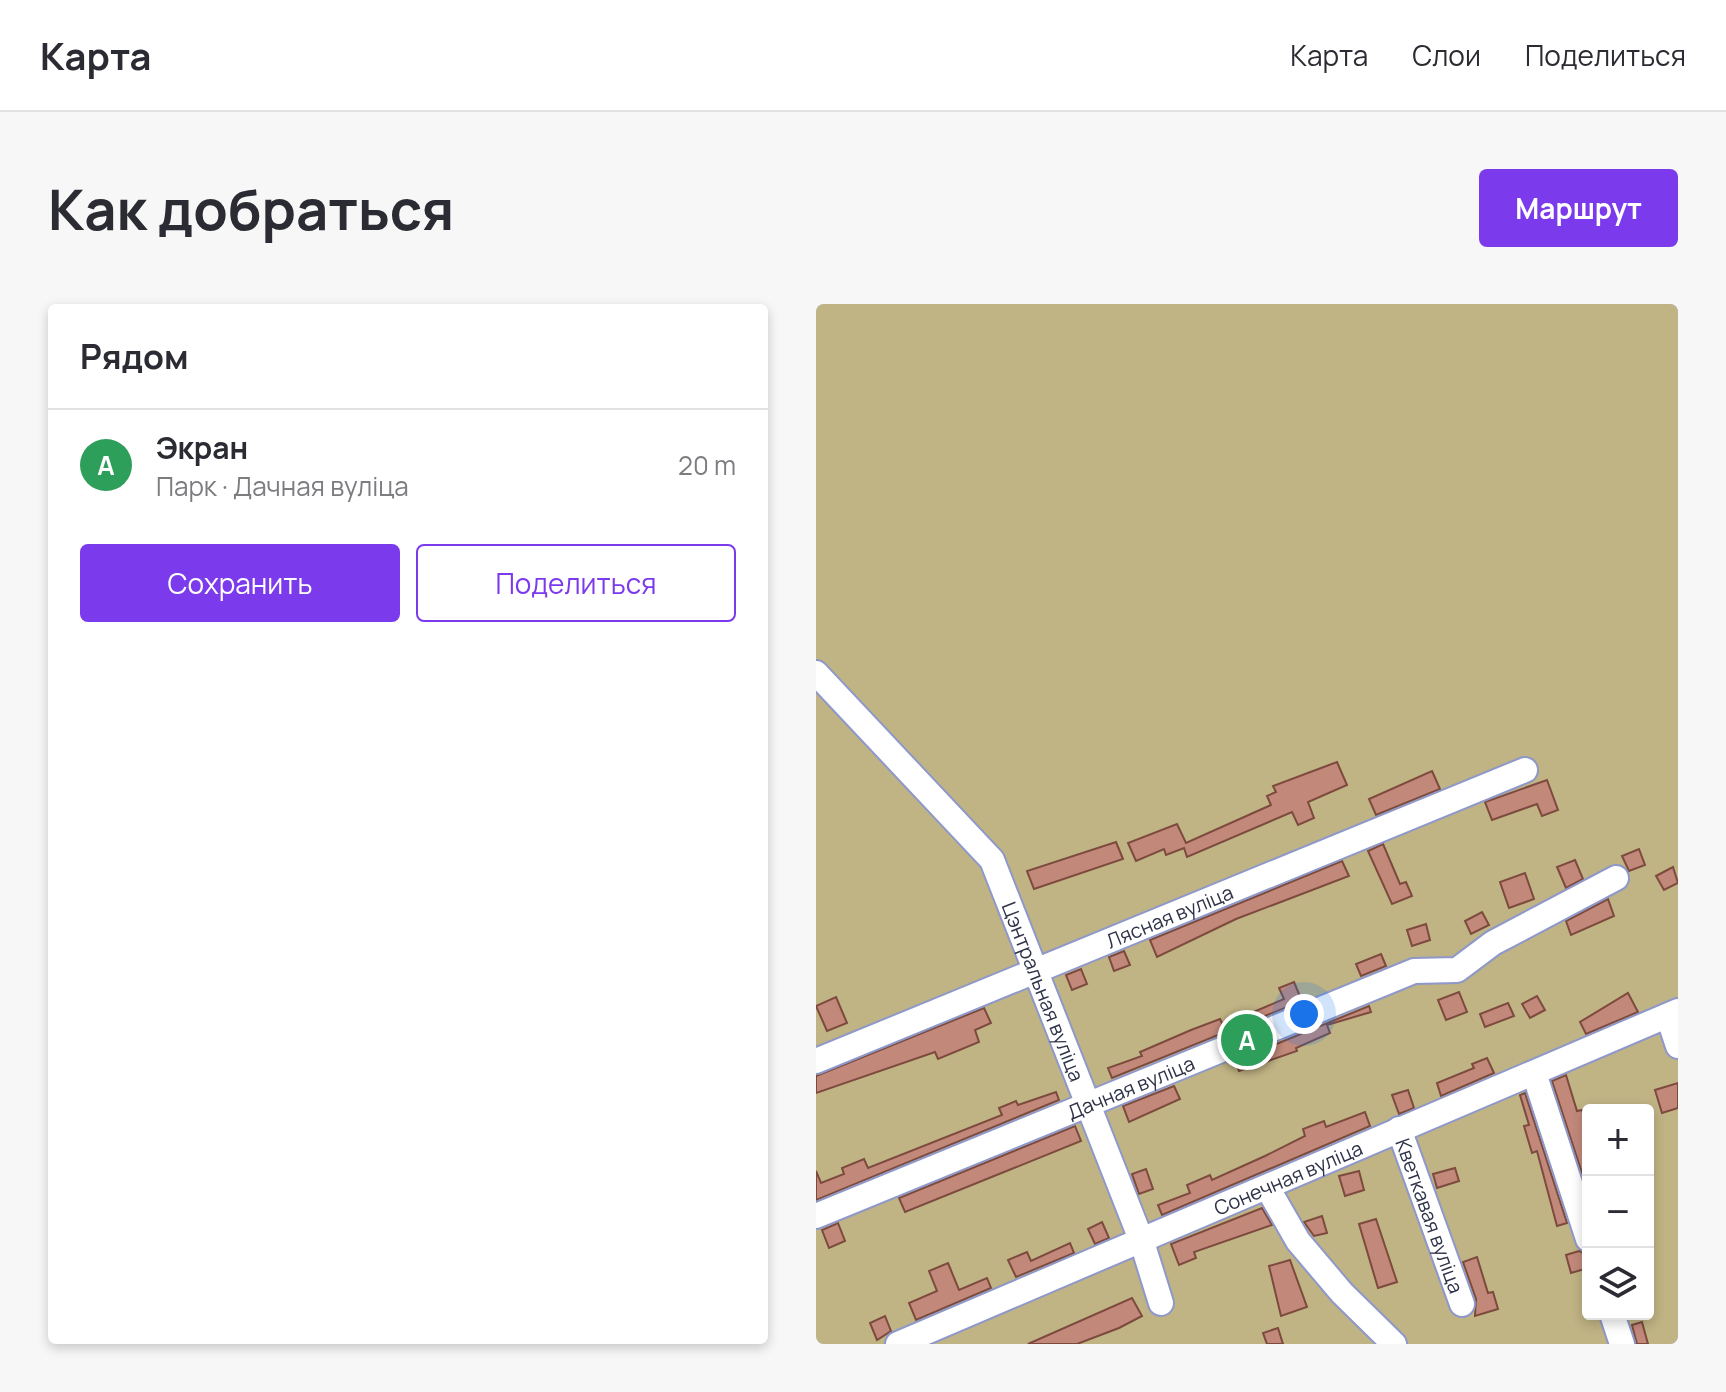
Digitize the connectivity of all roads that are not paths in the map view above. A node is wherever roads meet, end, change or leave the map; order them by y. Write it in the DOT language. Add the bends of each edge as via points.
graph roads {
  1 [pos="816,673"];
  2 [pos="1525,770"];
  3 [pos="1616,878"];
  4 [pos="1036,971"];
  5 [pos="1673,1013"];
  6 [pos="1678,1046"];
  7 [pos="816,1061"];
  8 [pos="1534,1073"];
  9 [pos="1086,1105"];
  10 [pos="1399,1129"];
  11 [pos="1267,1187"];
  12 [pos="816,1216"];
  13 [pos="1582,1221"];
  14 [pos="1142,1242"];
  15 [pos="1161,1303"];
  16 [pos="1462,1304"];
  17 [pos="1614,1320"];
  18 [pos="898,1344"];
  19 [pos="1394,1344"];
  20 [pos="1622,1344"];
  1 -- 4 [label="street, Цэнтральная вуліца" via="992,860"];
  2 -- 4 [label="street, Лясная вуліца"];
  3 -- 9 [label="street, Дачная вуліца" via="1493,943 1457,970 1414,971"];
  4 -- 7 [label="street, Лясная вуліца"];
  4 -- 9 [label="street, Цэнтральная вуліца"];
  5 -- 6 [label="street"];
  5 -- 8 [label="street, Сонечная вуліца"];
  8 -- 10 [label="street, Сонечная вуліца"];
  8 -- 13 [label="street"];
  9 -- 12 [label="street, Дачная вуліца"];
  9 -- 14 [label="street, Цэнтральная вуліца"];
  10 -- 11 [label="street, Сонечная вуліца"];
  10 -- 16 [label="street, Кветкавая вуліца"];
  11 -- 14 [label="street, Сонечная вуліца"];
  11 -- 19 [label="street" via="1298,1241"];
  14 -- 15 [label="street, Цэнтральная вуліца"];
  14 -- 18 [label="street, Сонечная вуліца"];
  17 -- 20 [label="street"];
}
